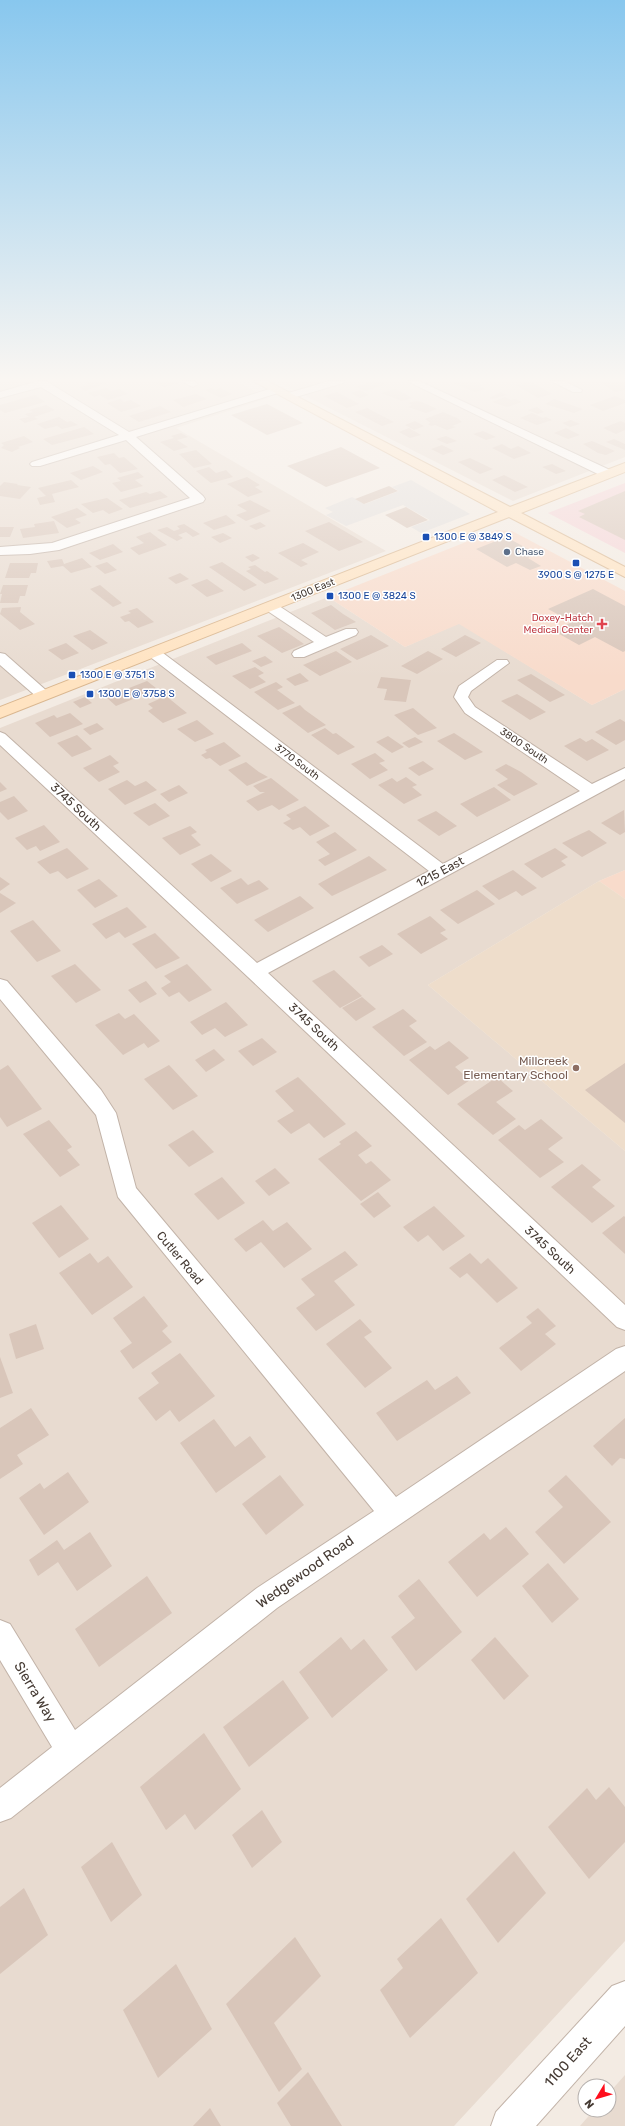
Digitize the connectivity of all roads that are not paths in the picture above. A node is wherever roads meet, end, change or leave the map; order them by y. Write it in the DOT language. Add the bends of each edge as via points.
graph roads {
  1 [pos="178,480"];
  2 [pos="451,480"];
  3 [pos="592,480"];
  4 [pos="509,512"];
  5 [pos="0,551"];
  6 [pos="625,573"];
  7 [pos="271,607"];
  8 [pos="351,632"];
  9 [pos="325,643"];
  10 [pos="154,653"];
  11 [pos="298,654"];
  12 [pos="0,657"];
  13 [pos="502,663"];
  14 [pos="44,695"];
  15 [pos="0,713"];
  16 [pos="0,738"];
  17 [pos="625,773"];
  18 [pos="591,791"];
  19 [pos="441,871"];
  20 [pos="255,972"];
  21 [pos="0,986"];
  22 [pos="625,1320"];
  23 [pos="625,1357"];
  24 [pos="392,1512"];
  25 [pos="0,1634"];
  26 [pos="71,1751"];
  27 [pos="0,1807"];
  28 [pos="625,1999"];
  29 [pos="510,2126"];
  1 -- 5 [label="street" via="199,499 54,547"];
  2 -- 4 [label="main road"];
  3 -- 4 [label="main road, 1300 East"];
  4 -- 6 [label="main road"];
  4 -- 7 [label="main road, 1300 East"];
  7 -- 9 [label="street"];
  7 -- 10 [label="main road, 1300 East"];
  8 -- 9 [label="street"];
  9 -- 11 [label="street"];
  10 -- 14 [label="main road, 1300 East"];
  10 -- 19 [label="street, 3770 South"];
  12 -- 14 [label="street"];
  13 -- 18 [label="street, 3800 South" via="464,689 461,697 470,710"];
  14 -- 15 [label="main road, 1300 East"];
  16 -- 20 [label="street, 3745 South"];
  17 -- 18 [label="street, 1215 East"];
  18 -- 19 [label="street, 1215 East"];
  19 -- 20 [label="street, 1215 East"];
  20 -- 22 [label="street, 3745 South"];
  21 -- 24 [label="street, Cutler Road" via="106,1113 126,1191"];
  23 -- 24 [label="street, Wedgewood Road"];
  24 -- 26 [label="street, Wedgewood Road" via="267,1598"];
  25 -- 26 [label="street, Sierra Way"];
  26 -- 27 [label="street, Wedgewood Road"];
  28 -- 29 [label="street, 1100 East"];
}
